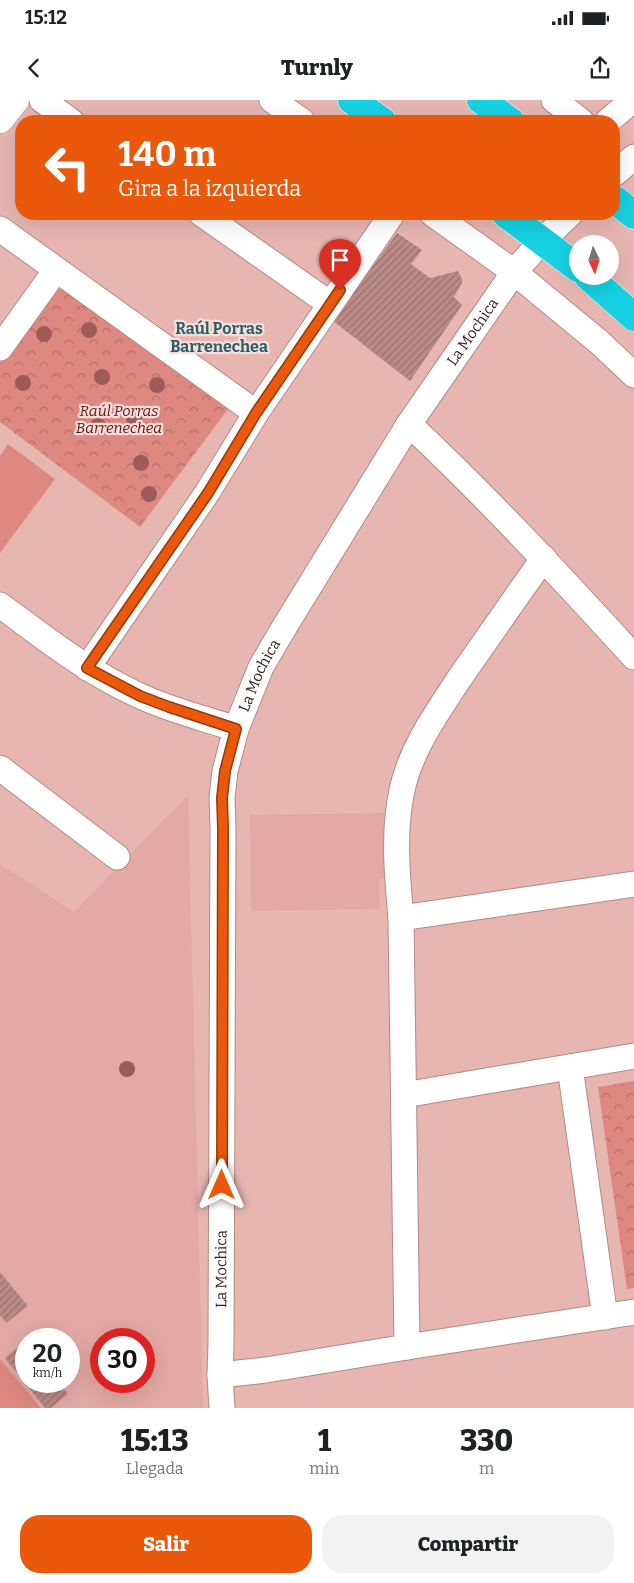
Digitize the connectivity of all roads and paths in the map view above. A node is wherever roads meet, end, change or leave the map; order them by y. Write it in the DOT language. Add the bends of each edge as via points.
graph roads {
  1 [pos="14,100"];
  2 [pos="42,100"];
  3 [pos="272,100"];
  4 [pos="352,100"];
  5 [pos="482,100"];
  6 [pos="554,100"];
  7 [pos="634,100"];
  8 [pos="63,115"];
  9 [pos="293,115"];
  10 [pos="373,115"];
  11 [pos="502,115"];
  12 [pos="573,115"];
  13 [pos="615,115"];
  14 [pos="0,119"];
  15 [pos="634,156"];
  16 [pos="620,169"];
  17 [pos="620,204"];
  18 [pos="634,215"];
  19 [pos="211,220"];
  20 [pos="388,220"];
  21 [pos="441,220"];
  22 [pos="514,220"];
  23 [pos="564,220"];
  24 [pos="0,229"];
  25 [pos="542,241"];
  26 [pos="569,261"];
  27 [pos="56,270"];
  28 [pos="514,272"];
  29 [pos="598,285"];
  30 [pos="330,304"];
  31 [pos="634,316"];
  32 [pos="0,348"];
  33 [pos="634,375"];
  34 [pos="256,413"];
  35 [pos="409,424"];
  36 [pos="544,558"];
  37 [pos="0,605"];
  38 [pos="634,657"];
  39 [pos="87,668"];
  40 [pos="236,729"];
  41 [pos="0,768"];
  42 [pos="117,857"];
  43 [pos="634,884"];
  44 [pos="401,918"];
  45 [pos="634,1056"];
  46 [pos="570,1067"];
  47 [pos="404,1095"];
  48 [pos="634,1312"];
  49 [pos="605,1317"];
  50 [pos="407,1346"];
  51 [pos="220,1375"];
  52 [pos="222,1408"];
  1 -- 14 [label="street"];
  2 -- 8 [label="street"];
  3 -- 9 [label="street"];
  4 -- 10 [label="highway"];
  5 -- 11 [label="highway"];
  6 -- 12 [label="street"];
  7 -- 13 [label="street"];
  15 -- 16 [label="street"];
  17 -- 18 [label="highway"];
  19 -- 30 [label="street"];
  20 -- 30 [label="street"];
  21 -- 28 [label="street"];
  22 -- 25 [label="highway"];
  23 -- 25 [label="street, La Mochica"];
  24 -- 27 [label="street"];
  25 -- 26 [label="highway"];
  25 -- 28 [label="street, La Mochica"];
  27 -- 32 [label="street"];
  27 -- 34 [label="street"];
  28 -- 33 [label="street"];
  28 -- 35 [label="street, La Mochica"];
  29 -- 31 [label="highway"];
  30 -- 34 [label="street"];
  34 -- 39 [label="street" via="208,493"];
  35 -- 36 [label="street"];
  35 -- 40 [label="street, La Mochica" via="261,667"];
  36 -- 38 [label="street"];
  36 -- 44 [label="street" via="429,725 409,766 402,788 396,834"];
  37 -- 39 [label="street"];
  39 -- 40 [label="street" via="140,696"];
  40 -- 51 [label="street, La Mochica" via="222,798"];
  41 -- 42 [label="street"];
  43 -- 44 [label="street"];
  44 -- 47 [label="street"];
  45 -- 46 [label="street"];
  46 -- 47 [label="street"];
  46 -- 49 [label="street"];
  47 -- 50 [label="street"];
  48 -- 49 [label="street"];
  49 -- 50 [label="street"];
  50 -- 51 [label="street"];
  51 -- 52 [label="street, La Mochica"];
}
